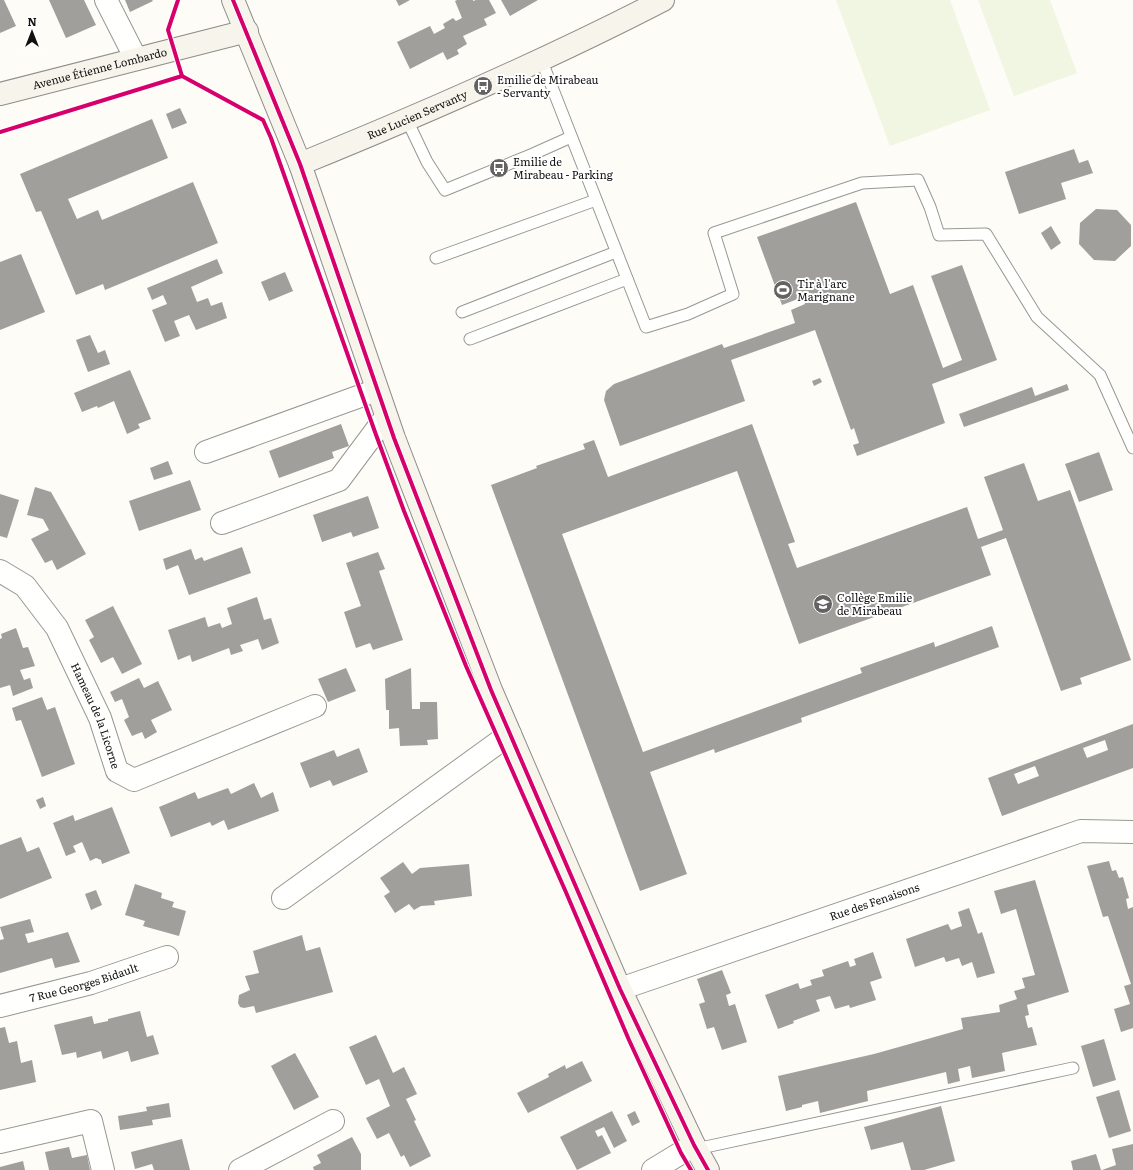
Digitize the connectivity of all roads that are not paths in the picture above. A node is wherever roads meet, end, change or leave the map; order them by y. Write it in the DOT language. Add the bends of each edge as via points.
graph roads {
  1 [pos="106,0"];
  2 [pos="233,0"];
  3 [pos="663,0"];
  4 [pos="247,31"];
  5 [pos="136,59"];
  6 [pos="541,59"];
  7 [pos="0,94"];
  8 [pos="407,120"];
  9 [pos="571,137"];
  10 [pos="300,164"];
  11 [pos="596,200"];
  12 [pos="616,252"];
  13 [pos="436,258"];
  14 [pos="627,279"];
  15 [pos="462,312"];
  16 [pos="470,339"];
  17 [pos="377,390"];
  18 [pos="386,417"];
  19 [pos="1133,448"];
  20 [pos="206,452"];
  21 [pos="222,523"];
  22 [pos="0,571"];
  23 [pos="314,706"];
  24 [pos="510,734"];
  25 [pos="1133,832"];
  26 [pos="283,898"];
  27 [pos="167,957"];
  28 [pos="620,989"];
  29 [pos="0,1006"];
  30 [pos="1073,1068"];
  31 [pos="333,1122"];
  32 [pos="0,1142"];
  33 [pos="695,1147"];
  34 [pos="103,1170"];
  35 [pos="240,1170"];
  36 [pos="653,1170"];
  37 [pos="708,1170"];
  1 -- 5 [label="street"];
  2 -- 4 [label="street"];
  3 -- 6 [label="street, Rue Lucien Servanty"];
  4 -- 5 [label="street, Avenue Étienne Lombardo"];
  4 -- 10 [label="street"];
  5 -- 7 [label="street, Avenue Étienne Lombardo"];
  6 -- 8 [label="street, Rue Lucien Servanty"];
  6 -- 9 [label="lane"];
  8 -- 9 [label="lane" via="427,162 445,190"];
  8 -- 10 [label="street, Rue Lucien Servanty"];
  9 -- 11 [label="lane"];
  10 -- 17 [label="street"];
  11 -- 12 [label="lane"];
  11 -- 13 [label="lane"];
  12 -- 14 [label="lane"];
  12 -- 15 [label="lane"];
  14 -- 16 [label="lane"];
  14 -- 19 [label="lane" via="646,327 688,314 733,294 714,233 862,183 918,180 939,235 986,234 1037,317 1100,375"];
  17 -- 18 [label="street"];
  17 -- 20 [label="street"];
  18 -- 21 [label="street" via="339,480"];
  18 -- 24 [label="street"];
  22 -- 23 [label="street, Hameau de la Licorne" via="25,586 57,628 100,718 117,771 134,780"];
  24 -- 26 [label="street"];
  24 -- 28 [label="street"];
  25 -- 28 [label="street, Rue des Fenaisons" via="1081,831"];
  27 -- 29 [label="street, 7 Rue Georges Bidault" via="91,983"];
  28 -- 33 [label="street"];
  30 -- 33 [label="lane"];
  31 -- 35 [label="street"];
  32 -- 34 [label="street" via="92,1121"];
  33 -- 36 [label="street"];
  33 -- 37 [label="street"];
}
